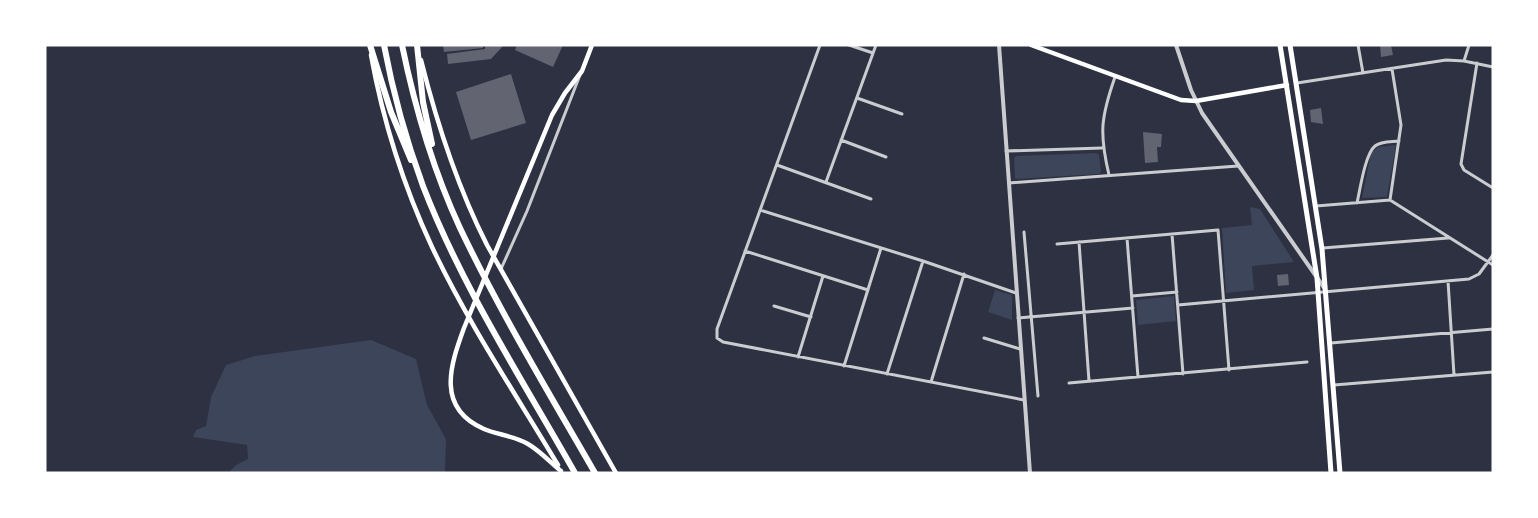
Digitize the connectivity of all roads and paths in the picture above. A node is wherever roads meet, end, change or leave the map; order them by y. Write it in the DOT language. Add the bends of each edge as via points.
graph roads {
  1 [pos="370,45"];
  2 [pos="384,45"];
  3 [pos="402,45"];
  4 [pos="417,45"];
  5 [pos="592,45"];
  6 [pos="820,45"];
  7 [pos="849,45"];
  8 [pos="876,45"];
  9 [pos="999,45"];
  10 [pos="1031,45"];
  11 [pos="1176,45"];
  12 [pos="1280,45"];
  13 [pos="1290,45"];
  14 [pos="1358,45"];
  15 [pos="1469,45"];
  16 [pos="873,53"];
  17 [pos="1464,61"];
  18 [pos="1477,63"];
  19 [pos="1493,67"];
  20 [pos="1392,69"];
  21 [pos="582,71"];
  22 [pos="1363,73"];
  23 [pos="1115,77"];
  24 [pos="1297,83"];
  25 [pos="1287,85"];
  26 [pos="857,98"];
  27 [pos="1196,101"];
  28 [pos="902,114"];
  29 [pos="841,140"];
  30 [pos="1400,141"];
  31 [pos="1102,148"];
  32 [pos="1006,151"];
  33 [pos="886,157"];
  34 [pos="777,165"];
  35 [pos="1238,166"];
  36 [pos="439,174"];
  37 [pos="1109,175"];
  38 [pos="826,182"];
  39 [pos="1008,183"];
  40 [pos="423,185"];
  41 [pos="1493,188"];
  42 [pos="871,199"];
  43 [pos="1390,200"];
  44 [pos="1357,203"];
  45 [pos="1316,206"];
  46 [pos="760,210"];
  47 [pos="1024,232"];
  48 [pos="1172,234"];
  49 [pos="1127,238"];
  50 [pos="1450,238"];
  51 [pos="1079,242"];
  52 [pos="1057,244"];
  53 [pos="881,248"];
  54 [pos="1322,249"];
  55 [pos="745,251"];
  56 [pos="1493,255"];
  57 [pos="923,261"];
  58 [pos="1488,262"];
  59 [pos="1493,265"];
  60 [pos="501,270"];
  61 [pos="964,274"];
  62 [pos="823,276"];
  63 [pos="1317,278"];
  64 [pos="1448,281"];
  65 [pos="868,290"];
  66 [pos="1327,291"];
  67 [pos="1016,292"];
  68 [pos="1177,292"];
  69 [pos="1318,292"];
  70 [pos="1132,296"];
  71 [pos="1224,301"];
  72 [pos="1178,305"];
  73 [pos="774,306"];
  74 [pos="1133,308"];
  75 [pos="1084,313"];
  76 [pos="811,317"];
  77 [pos="1032,317"];
  78 [pos="1018,318"];
  79 [pos="1493,329"];
  80 [pos="1451,333"];
  81 [pos="984,338"];
  82 [pos="1331,343"];
  83 [pos="1020,349"];
  84 [pos="798,357"];
  85 [pos="1307,363"];
  86 [pos="844,366"];
  87 [pos="1229,370"];
  88 [pos="1493,372"];
  89 [pos="887,374"];
  90 [pos="1183,374"];
  91 [pos="1454,375"];
  92 [pos="1138,377"];
  93 [pos="1089,381"];
  94 [pos="931,382"];
  95 [pos="1069,383"];
  96 [pos="1334,385"];
  97 [pos="1038,396"];
  98 [pos="1024,400"];
  99 [pos="561,472"];
  100 [pos="575,473"];
  101 [pos="596,473"];
  102 [pos="616,473"];
  103 [pos="1030,473"];
  104 [pos="1330,473"];
  105 [pos="1340,473"];
  1 -- 40 [label="highway" via="399,133"];
  1 -- 99 [label="main road" via="392,140 431,245"];
  2 -- 40 [label="highway" via="399,112"];
  3 -- 36 [label="highway" via="419,117"];
  4 -- 36 [label="highway" via="425,115"];
  4 -- 60 [label="main road" via="451,163"];
  5 -- 21 [label="main road"];
  6 -- 34 [label="street"];
  7 -- 16 [label="street"];
  8 -- 16 [label="street"];
  9 -- 32 [label="street"];
  10 -- 23 [label="main road"];
  11 -- 27 [label="street"];
  12 -- 25 [label="main road"];
  13 -- 24 [label="main road"];
  14 -- 22 [label="street"];
  15 -- 17 [label="street"];
  16 -- 26 [label="street"];
  17 -- 18 [label="street"];
  17 -- 20 [label="street"];
  18 -- 19 [label="street"];
  18 -- 41 [label="street" via="1461,164"];
  20 -- 22 [label="street"];
  20 -- 30 [label="street" via="1401,120"];
  21 -- 60 [label="street"];
  21 -- 99 [label="main road" via="555,109 464,328 450,374 451,391 458,408 468,418 480,427 528,444"];
  22 -- 24 [label="street"];
  23 -- 27 [label="main road" via="1172,98"];
  23 -- 31 [label="street" via="1102,123"];
  24 -- 25 [label="street"];
  24 -- 45 [label="main road"];
  25 -- 27 [label="main road"];
  25 -- 63 [label="main road"];
  26 -- 28 [label="street"];
  26 -- 29 [label="street"];
  27 -- 35 [label="street"];
  29 -- 33 [label="street"];
  29 -- 38 [label="street"];
  30 -- 43 [label="street"];
  30 -- 44 [label="street" via="1373,148"];
  31 -- 32 [label="street"];
  31 -- 37 [label="street"];
  32 -- 39 [label="street"];
  34 -- 38 [label="street"];
  34 -- 46 [label="street"];
  35 -- 37 [label="street"];
  35 -- 63 [label="street"];
  36 -- 101 [label="highway" via="489,286"];
  37 -- 39 [label="street"];
  38 -- 42 [label="street"];
  39 -- 67 [label="street"];
  40 -- 100 [label="highway" via="465,277"];
  43 -- 44 [label="street"];
  43 -- 50 [label="street"];
  44 -- 45 [label="street"];
  45 -- 54 [label="main road"];
  46 -- 53 [label="street"];
  46 -- 55 [label="street"];
  47 -- 77 [label="street"];
  48 -- 49 [label="street"];
  48 -- 68 [label="street"];
  48 -- 71 [label="street" via="1218,230"];
  49 -- 51 [label="street"];
  49 -- 70 [label="street"];
  50 -- 54 [label="street"];
  50 -- 58 [label="street"];
  51 -- 52 [label="street"];
  51 -- 75 [label="street"];
  53 -- 57 [label="street"];
  53 -- 65 [label="street"];
  54 -- 66 [label="main road"];
  55 -- 62 [label="street"];
  55 -- 84 [label="street" via="717,338"];
  56 -- 58 [label="street"];
  57 -- 61 [label="street"];
  57 -- 89 [label="street"];
  58 -- 59 [label="street"];
  58 -- 64 [label="street" via="1476,277"];
  60 -- 102 [label="main road"];
  61 -- 67 [label="street"];
  61 -- 94 [label="street"];
  62 -- 65 [label="street"];
  62 -- 76 [label="street"];
  63 -- 66 [label="street"];
  63 -- 69 [label="main road"];
  64 -- 66 [label="street"];
  64 -- 80 [label="street"];
  65 -- 86 [label="street"];
  66 -- 69 [label="street"];
  66 -- 82 [label="main road"];
  67 -- 78 [label="street"];
  68 -- 70 [label="street"];
  68 -- 72 [label="street"];
  69 -- 71 [label="street"];
  69 -- 104 [label="main road"];
  70 -- 74 [label="street"];
  71 -- 72 [label="street"];
  71 -- 87 [label="street"];
  72 -- 90 [label="street"];
  73 -- 76 [label="street"];
  74 -- 75 [label="street"];
  74 -- 92 [label="street"];
  75 -- 77 [label="street"];
  75 -- 93 [label="street"];
  76 -- 84 [label="street"];
  77 -- 78 [label="street"];
  77 -- 97 [label="street"];
  78 -- 83 [label="street"];
  79 -- 80 [label="street"];
  80 -- 82 [label="street"];
  80 -- 91 [label="street"];
  81 -- 83 [label="street"];
  82 -- 96 [label="main road"];
  83 -- 98 [label="street"];
  84 -- 86 [label="street"];
  85 -- 87 [label="street"];
  86 -- 89 [label="street"];
  87 -- 90 [label="street"];
  88 -- 91 [label="street"];
  89 -- 94 [label="street"];
  90 -- 92 [label="street"];
  91 -- 96 [label="street"];
  92 -- 93 [label="street"];
  93 -- 95 [label="street"];
  94 -- 98 [label="street"];
  96 -- 105 [label="main road"];
  98 -- 103 [label="street"];
}
